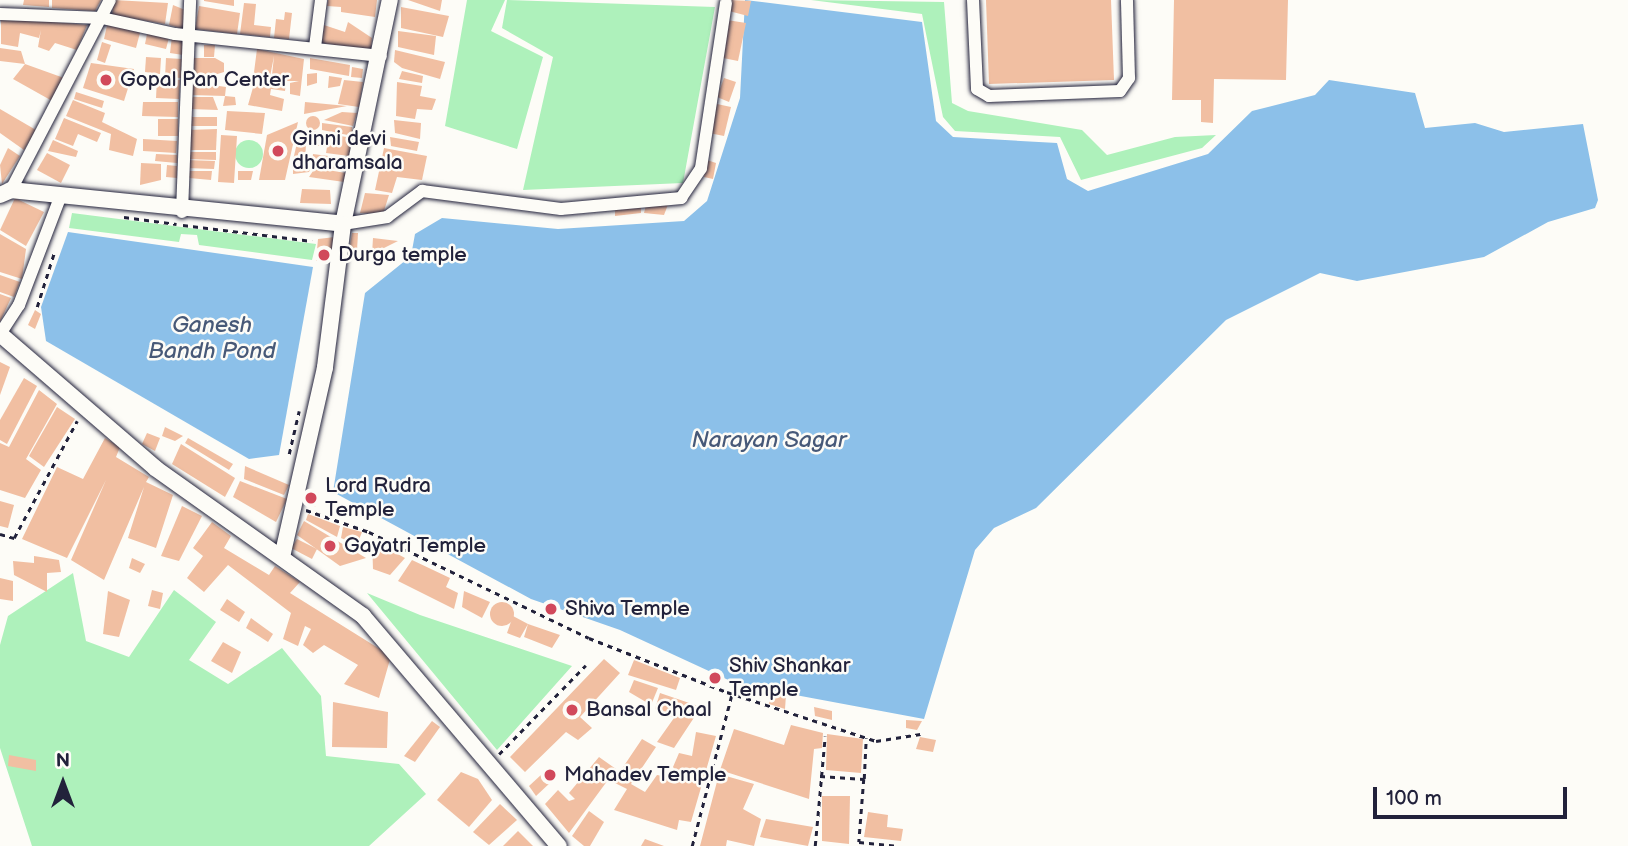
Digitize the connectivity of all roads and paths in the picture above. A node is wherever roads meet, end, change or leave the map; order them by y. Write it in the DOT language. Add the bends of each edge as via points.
graph roads {
  1 [pos="110,0"];
  2 [pos="190,0"];
  3 [pos="321,0"];
  4 [pos="390,0"];
  5 [pos="973,0"];
  6 [pos="1127,0"];
  7 [pos="726,3"];
  8 [pos="0,14"];
  9 [pos="102,18"];
  10 [pos="190,36"];
  11 [pos="315,47"];
  12 [pos="381,56"];
  13 [pos="6,192"];
  14 [pos="61,195"];
  15 [pos="0,203"];
  16 [pos="182,212"];
  17 [pos="343,224"];
  18 [pos="56,246"];
  19 [pos="37,307"];
  20 [pos="0,334"];
  21 [pos="86,409"];
  22 [pos="293,505"];
  23 [pos="0,534"];
  24 [pos="282,557"];
  25 [pos="586,665"];
  26 [pos="732,694"];
  27 [pos="920,734"];
  28 [pos="825,736"];
  29 [pos="866,738"];
  30 [pos="489,764"];
  31 [pos="820,776"];
  32 [pos="864,779"];
  33 [pos="559,846"];
  34 [pos="692,846"];
  35 [pos="816,846"];
  36 [pos="899,846"];
  1 -- 9 [label="street"];
  2 -- 10 [label="street"];
  3 -- 11 [label="street"];
  4 -- 12 [label="main road"];
  5 -- 6 [label="street" via="977,89 989,96 1120,91 1129,78"];
  7 -- 17 [label="street" via="701,168 681,198 561,209 422,191 387,217"];
  8 -- 9 [label="street"];
  9 -- 10 [label="street"];
  9 -- 13 [label="street"];
  10 -- 11 [label="street"];
  10 -- 16 [label="street"];
  11 -- 12 [label="street"];
  12 -- 17 [label="main road"];
  13 -- 14 [label="main road"];
  13 -- 15 [label="main road"];
  14 -- 16 [label="main road"];
  14 -- 20 [label="street" via="19,305"];
  16 -- 17 [label="main road"];
  17 -- 22 [label="main road" via="325,367"];
  18 -- 19 [label="path"];
  20 -- 21 [label="main road"];
  21 -- 23 [label="path" via="14,538"];
  21 -- 24 [label="main road" via="155,468"];
  22 -- 24 [label="main road"];
  22 -- 26 [label="path" via="369,532 589,638"];
  24 -- 30 [label="main road" via="363,616"];
  25 -- 30 [label="path"];
  26 -- 29 [label="path"];
  26 -- 34 [label="path"];
  27 -- 29 [label="path"];
  28 -- 31 [label="path"];
  29 -- 32 [label="path"];
  30 -- 33 [label="main road"];
  31 -- 32 [label="path"];
  31 -- 35 [label="path"];
  32 -- 36 [label="path" via="859,842"];
}
